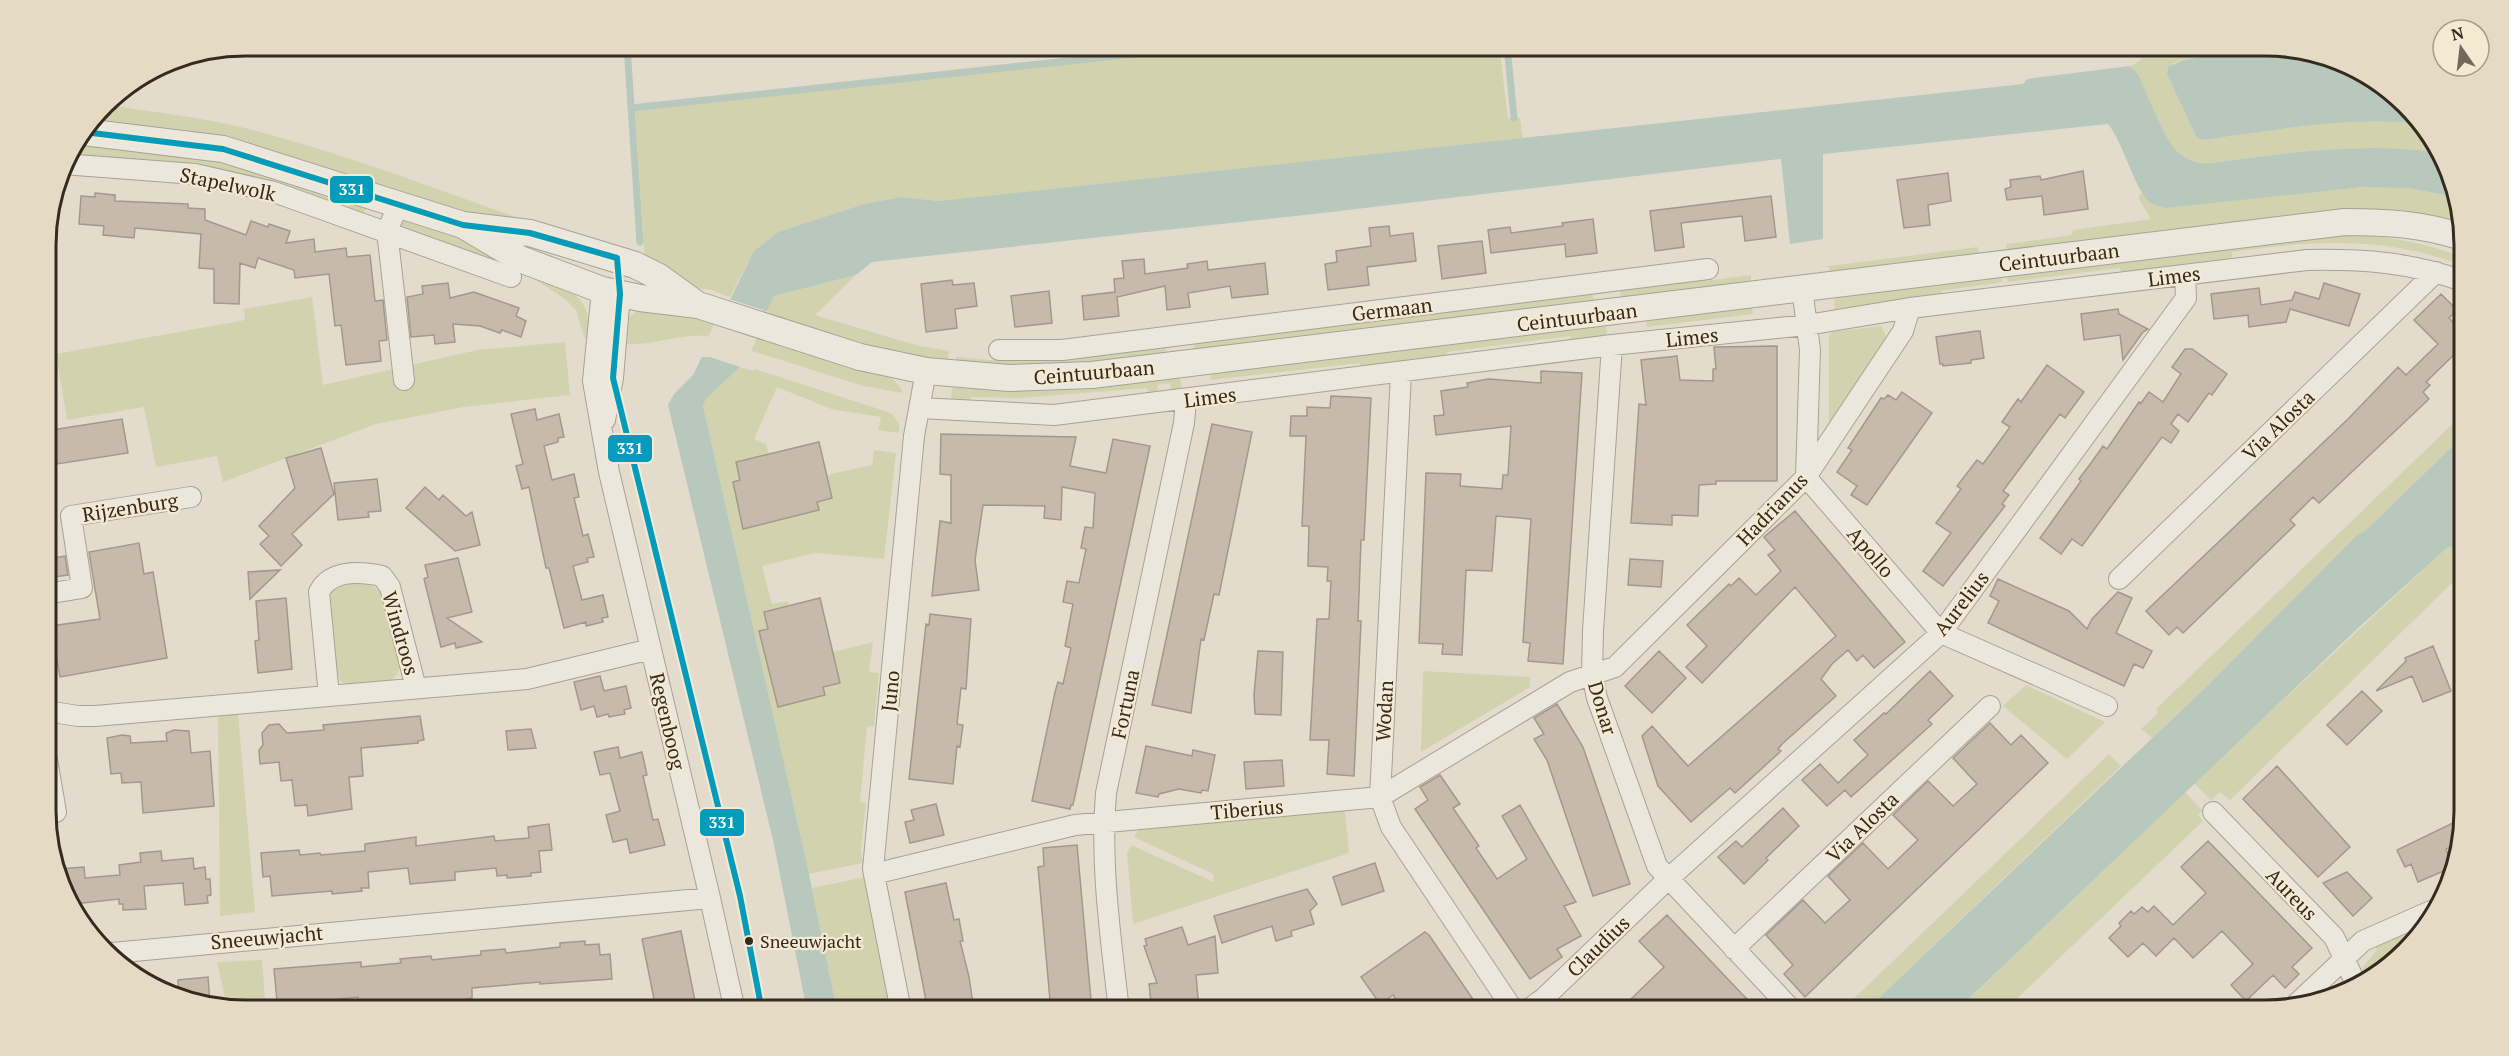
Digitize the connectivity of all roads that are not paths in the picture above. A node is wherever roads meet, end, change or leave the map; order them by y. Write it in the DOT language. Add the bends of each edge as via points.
graph roads {
  1 [pos="92,133"];
  2 [pos="74,165"];
  3 [pos="399,204"];
  4 [pos="463,225"];
  5 [pos="387,231"];
  6 [pos="2453,234"];
  7 [pos="617,258"];
  8 [pos="1708,269"];
  9 [pos="2436,272"];
  10 [pos="2185,274"];
  11 [pos="511,277"];
  12 [pos="2454,278"];
  13 [pos="1604,282"];
  14 [pos="1802,288"];
  15 [pos="611,292"];
  16 [pos="705,307"];
  17 [pos="1910,308"];
  18 [pos="1608,313"];
  19 [pos="1807,325"];
  20 [pos="1180,336"];
  21 [pos="1612,345"];
  22 [pos="999,350"];
  23 [pos="1182,364"];
  24 [pos="926,371"];
  25 [pos="1401,373"];
  26 [pos="404,380"];
  27 [pos="1186,400"];
  28 [pos="920,408"];
  29 [pos="1806,477"];
  30 [pos="191,497"];
  31 [pos="2119,579"];
  32 [pos="56,592"];
  33 [pos="1941,633"];
  34 [pos="651,649"];
  35 [pos="1592,674"];
  36 [pos="416,687"];
  37 [pos="329,696"];
  38 [pos="1990,706"];
  39 [pos="2107,706"];
  40 [pos="56,713"];
  41 [pos="1380,797"];
  42 [pos="2212,812"];
  43 [pos="1104,822"];
  44 [pos="874,874"];
  45 [pos="1668,879"];
  46 [pos="710,898"];
  47 [pos="2423,914"];
  48 [pos="1734,949"];
  49 [pos="118,952"];
  50 [pos="2344,958"];
  51 [pos="2353,978"];
  52 [pos="2304,996"];
  53 [pos="733,1000"];
  54 [pos="899,1000"];
  55 [pos="1118,1000"];
  56 [pos="1507,1000"];
  57 [pos="1541,1000"];
  58 [pos="1783,1000"];
  1 -- 3 [label="street, Ceintuurbaan" via="224,149"];
  2 -- 5 [label="street, Stapelwolk" via="195,174 274,192"];
  3 -- 4 [label="street, Ceintuurbaan"];
  3 -- 5 [label="street"];
  4 -- 7 [label="street, Ceintuurbaan" via="530,233"];
  4 -- 15 [label="street, Ceintuurbaan" via="520,259"];
  5 -- 11 [label="street, Stapelwolk"];
  5 -- 26 [label="street"];
  6 -- 14 [label="street, Ceintuurbaan" via="2432,227 2345,222"];
  7 -- 15 [label="street"];
  7 -- 16 [label="street, Ceintuurbaan"];
  8 -- 13 [label="street, Germaan"];
  9 -- 10 [label="street, Limes" via="2395,262 2354,259 2307,260"];
  9 -- 12 [label="street, Limes"];
  9 -- 31 [label="street, Via Alosta"];
  10 -- 17 [label="street, Limes"];
  10 -- 33 [label="street, Aurelius" via="2186,298"];
  13 -- 18 [label="street"];
  13 -- 20 [label="street, Germaan"];
  14 -- 18 [label="street, Ceintuurbaan"];
  14 -- 19 [label="street"];
  15 -- 16 [label="street, Ceintuurbaan"];
  15 -- 34 [label="street, Regenboog" via="593,381 609,472"];
  16 -- 24 [label="street, Ceintuurbaan" via="860,357"];
  17 -- 19 [label="street, Limes"];
  17 -- 29 [label="street, Hadrianus" via="1903,331"];
  18 -- 23 [label="street, Ceintuurbaan"];
  19 -- 21 [label="street, Limes"];
  19 -- 29 [label="street" via="1810,350"];
  20 -- 22 [label="street, Germaan" via="1062,350"];
  20 -- 23 [label="street"];
  21 -- 25 [label="street, Limes"];
  21 -- 35 [label="street, Donar"];
  23 -- 24 [label="street, Ceintuurbaan" via="1092,375 1010,378"];
  24 -- 28 [label="street, Juno"];
  25 -- 27 [label="street, Limes"];
  25 -- 41 [label="street, Wodan"];
  27 -- 28 [label="street, Limes" via="1054,415"];
  27 -- 43 [label="street, Fortuna" via="1106,793"];
  28 -- 44 [label="street, Juno" via="912,454"];
  29 -- 33 [label="street, Apollo"];
  29 -- 35 [label="street, Hadrianus" via="1615,667"];
  30 -- 32 [label="street, Rijzenburg" via="71,516 82,588"];
  33 -- 39 [label="street, Apollo"];
  33 -- 45 [label="street, Aurelius"];
  34 -- 36 [label="street, Windroos" via="527,679"];
  34 -- 46 [label="street, Regenboog"];
  35 -- 41 [label="street, Tiberius" via="1570,682"];
  35 -- 45 [label="street, Donar" via="1657,866"];
  36 -- 37 [label="street, Windroos"];
  36 -- 37 [label="street, Windroos" via="390,587 382,576 335,575 324,582 319,592"];
  37 -- 40 [label="street, Windroos" via="95,716"];
  38 -- 48 [label="street, Via Alosta"];
  41 -- 43 [label="street, Tiberius"];
  41 -- 56 [label="street, Wodan" via="1391,827"];
  42 -- 50 [label="street, Aureus" via="2334,938"];
  43 -- 44 [label="street, Tiberius" via="1075,825"];
  43 -- 55 [label="street, Fortuna"];
  44 -- 54 [label="street, Juno"];
  45 -- 48 [label="street, Donar"];
  45 -- 57 [label="street, Claudius"];
  46 -- 49 [label="street, Sneeuwjacht"];
  46 -- 53 [label="street, Regenboog"];
  47 -- 50 [label="street" via="2363,941"];
  48 -- 58 [label="street, Donar"];
  50 -- 51 [label="street, Aureus"];
  50 -- 52 [label="street"];
}
